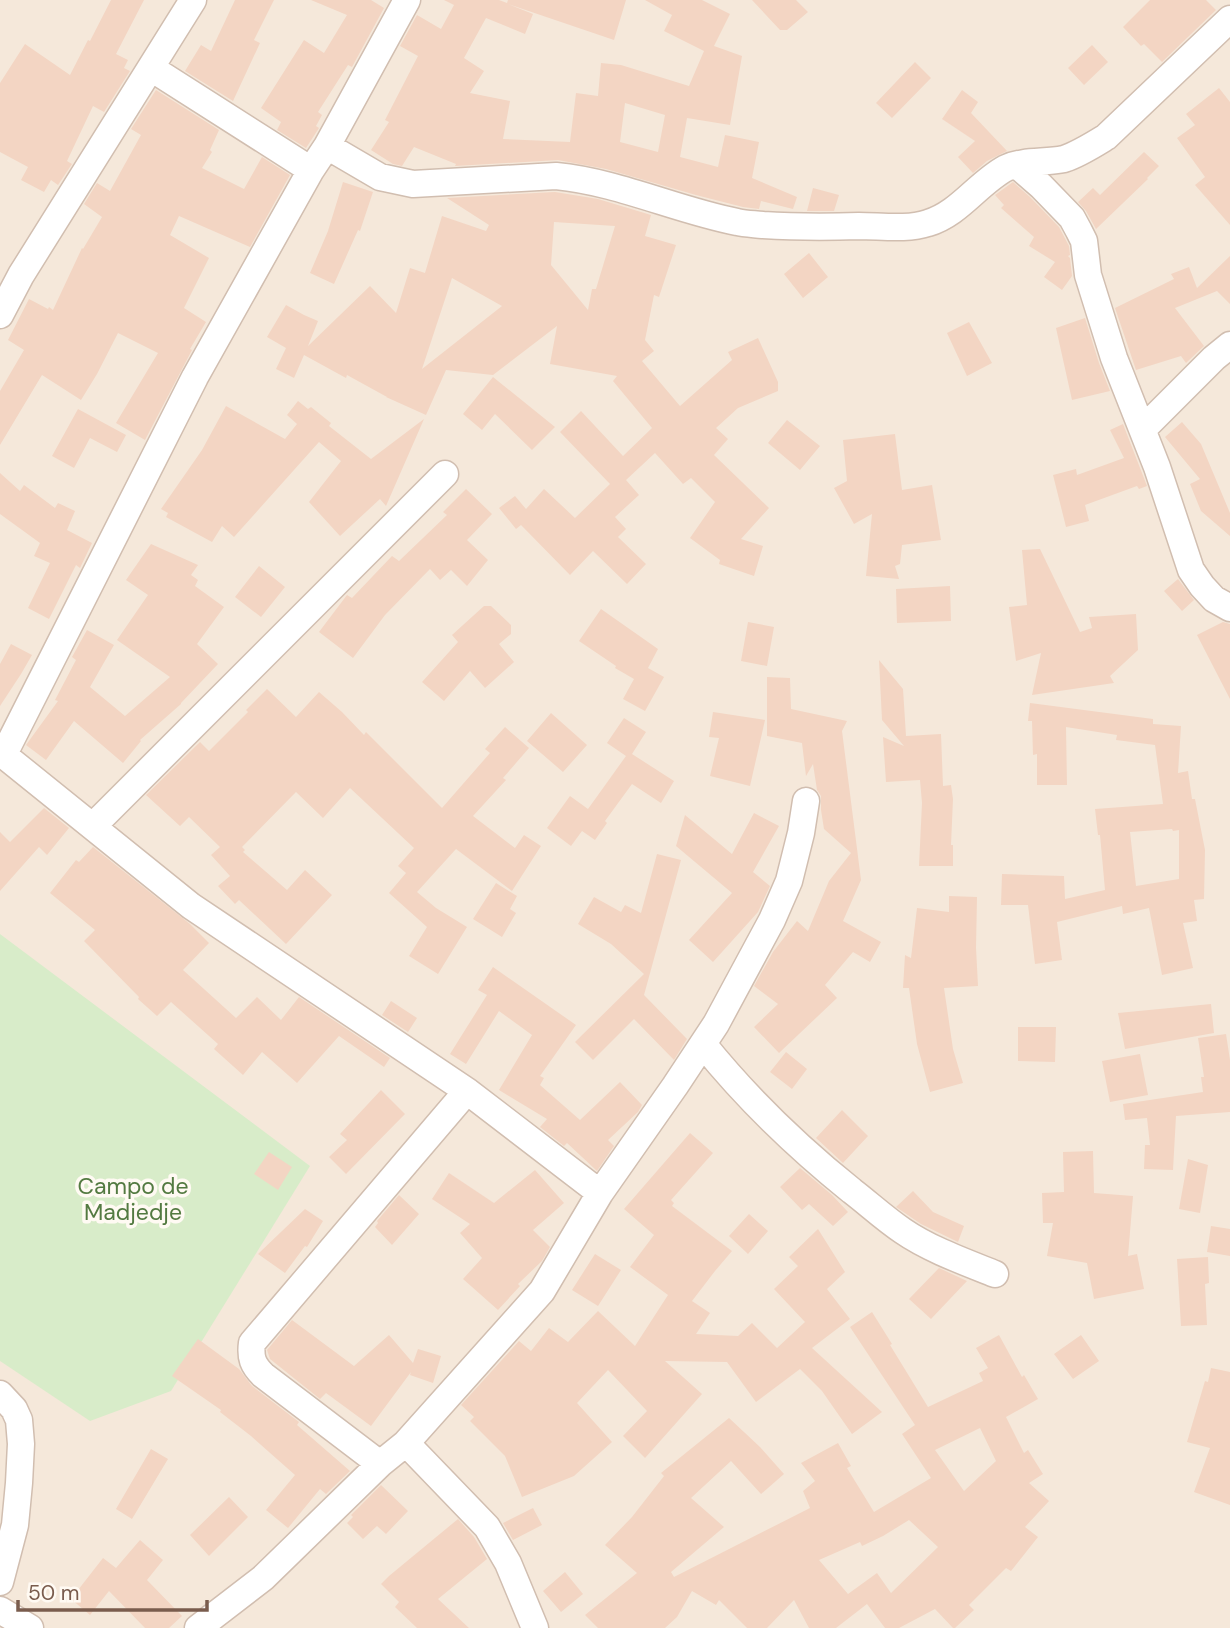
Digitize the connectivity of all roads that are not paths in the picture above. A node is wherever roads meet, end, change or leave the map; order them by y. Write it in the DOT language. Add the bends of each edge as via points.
graph roads {
  1 [pos="193,0"];
  2 [pos="407,0"];
  3 [pos="1230,19"];
  4 [pos="150,68"];
  5 [pos="327,146"];
  6 [pos="1017,165"];
  7 [pos="311,170"];
  8 [pos="10,270"];
  9 [pos="0,315"];
  10 [pos="1230,345"];
  11 [pos="1143,429"];
  12 [pos="445,474"];
  13 [pos="1230,608"];
  14 [pos="2,753"];
  15 [pos="806,801"];
  16 [pos="93,826"];
  17 [pos="703,1044"];
  18 [pos="467,1091"];
  19 [pos="600,1193"];
  20 [pos="995,1274"];
  21 [pos="0,1394"];
  22 [pos="406,1443"];
  23 [pos="380,1464"];
  24 [pos="0,1582"];
  25 [pos="0,1610"];
  26 [pos="30,1628"];
  27 [pos="198,1628"];
  28 [pos="535,1628"];
  1 -- 4 [label="street"];
  2 -- 5 [label="street"];
  3 -- 6 [label="street" via="1106,137 1065,158"];
  4 -- 7 [label="street"];
  4 -- 8 [label="street"];
  5 -- 6 [label="street" via="380,177 413,184 579,178 738,223 775,226 927,224 946,216 995,175"];
  5 -- 7 [label="street"];
  6 -- 11 [label="street" via="1072,218 1084,241 1098,309"];
  7 -- 14 [label="street" via="195,377"];
  8 -- 9 [label="street"];
  10 -- 11 [label="street"];
  11 -- 13 [label="street" via="1191,570 1214,599"];
  12 -- 16 [label="street"];
  14 -- 16 [label="street"];
  15 -- 17 [label="street" via="789,881"];
  16 -- 18 [label="street" via="191,906"];
  17 -- 19 [label="street"];
  17 -- 20 [label="street" via="770,1120 895,1226"];
  18 -- 19 [label="street"];
  18 -- 23 [label="street" via="252,1343 254,1366 263,1375"];
  19 -- 22 [label="street" via="542,1291"];
  21 -- 24 [label="street" via="19,1420 21,1444 15,1525"];
  22 -- 23 [label="street"];
  22 -- 28 [label="street" via="487,1527 508,1563"];
  23 -- 27 [label="street" via="263,1578"];
  25 -- 26 [label="street"];
}
